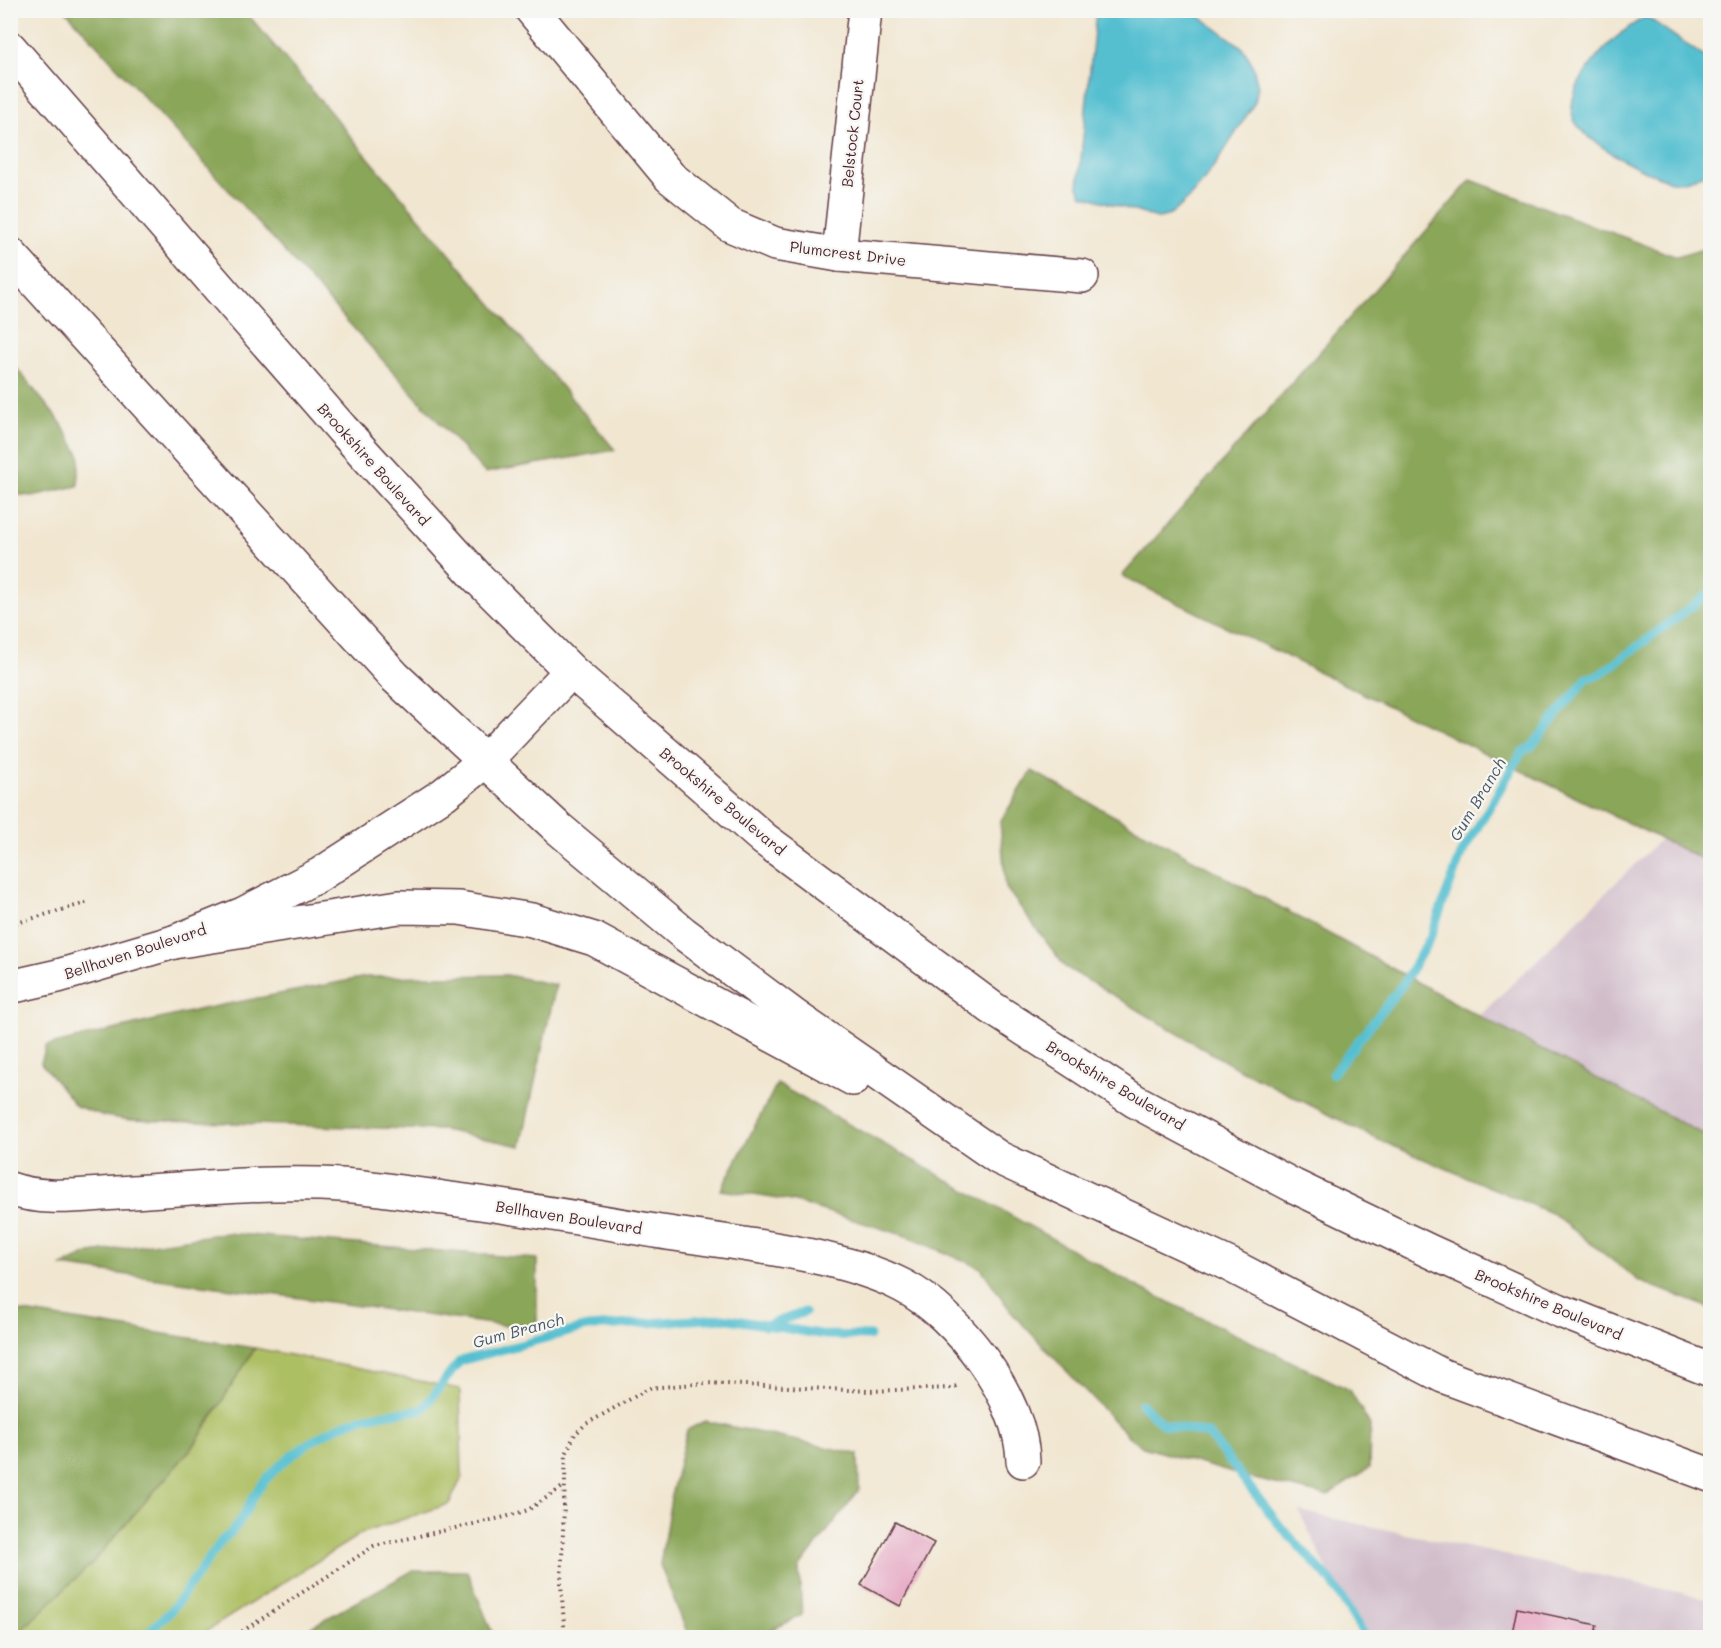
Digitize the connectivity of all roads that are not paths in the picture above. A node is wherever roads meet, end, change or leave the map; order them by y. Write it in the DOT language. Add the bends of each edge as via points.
graph roads {
  1 [pos="532,10"];
  2 [pos="865,10"];
  3 [pos="10,48"];
  4 [pos="10,254"];
  5 [pos="839,255"];
  6 [pos="1082,276"];
  7 [pos="571,671"];
  8 [pos="485,761"];
  9 [pos="174,942"];
  10 [pos="10,987"];
  11 [pos="999,1158"];
  12 [pos="10,1189"];
  13 [pos="1710,1370"];
  14 [pos="1023,1461"];
  15 [pos="1710,1475"];
  1 -- 5 [label="main road, Plumcrest Drive" via="670,177 730,225 775,244"];
  2 -- 5 [label="main road, Belstock Court"];
  3 -- 7 [label="main road, Brookshire Boulevard" via="342,429 478,578"];
  4 -- 8 [label="main road" via="395,677"];
  5 -- 6 [label="main road, Plumcrest Drive"];
  7 -- 8 [label="main road, Bellhaven Boulevard"];
  7 -- 13 [label="main road, Brookshire Boulevard" via="764,839 992,1008 1135,1101 1294,1186 1427,1250 1558,1310"];
  8 -- 9 [label="main road, Bellhaven Boulevard" via="435,801 320,875 243,914"];
  8 -- 11 [label="main road" via="683,933"];
  9 -- 10 [label="main road, Bellhaven Boulevard"];
  9 -- 11 [label="main road" via="399,907 459,908 532,920 594,939"];
  11 -- 15 [label="main road" via="1228,1264 1443,1376"];
  12 -- 14 [label="main road, Bellhaven Boulevard" via="65,1196 256,1185 372,1188 514,1207 798,1255 870,1272 930,1303 974,1349 1016,1422"];
}
